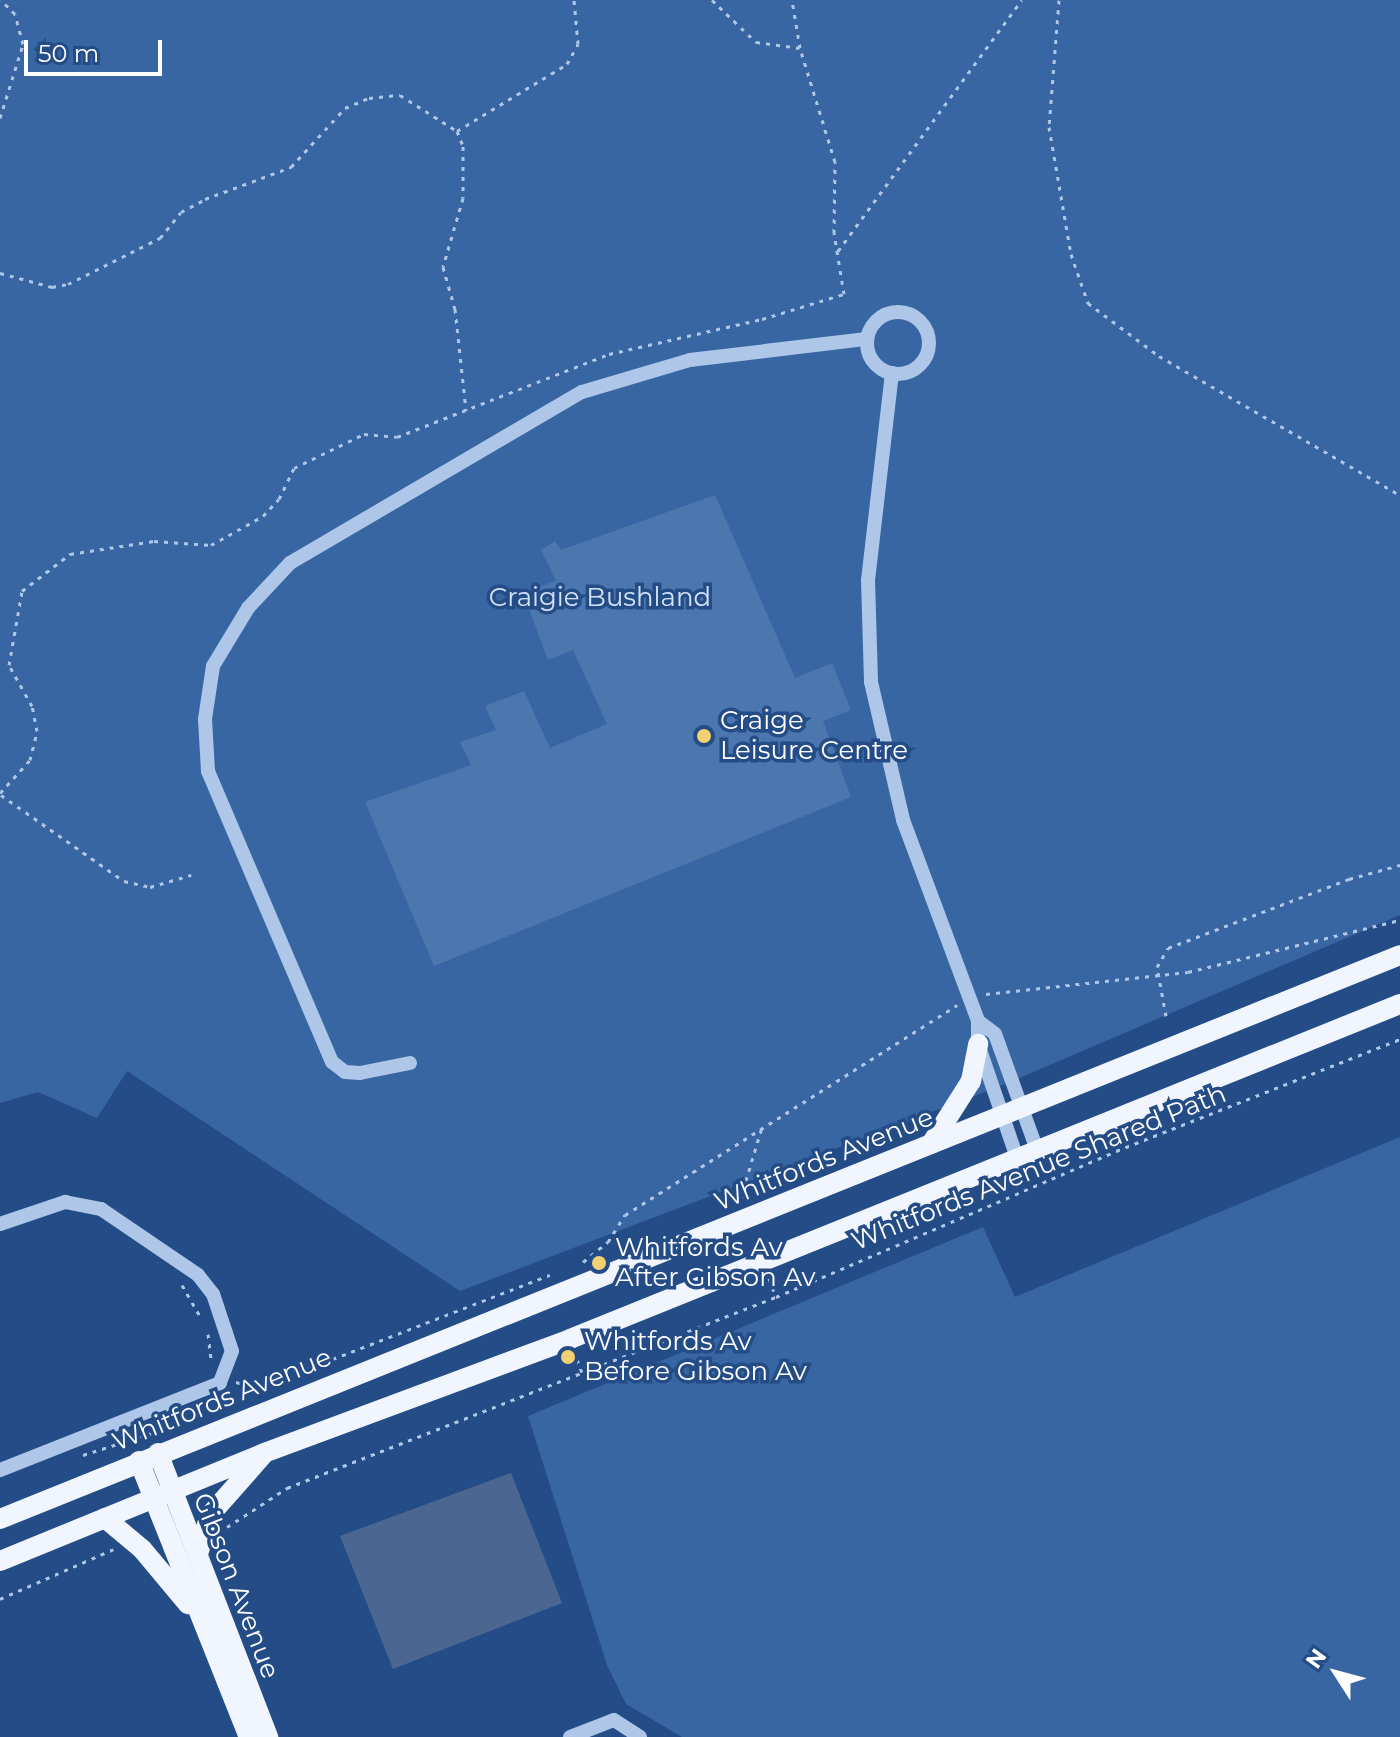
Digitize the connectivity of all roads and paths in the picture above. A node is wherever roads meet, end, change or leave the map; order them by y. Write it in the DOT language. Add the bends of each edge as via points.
graph roads {
  1 [pos="1,0"];
  2 [pos="574,0"];
  3 [pos="712,0"];
  4 [pos="792,0"];
  5 [pos="1022,0"];
  6 [pos="1059,0"];
  7 [pos="800,48"];
  8 [pos="0,118"];
  9 [pos="457,131"];
  10 [pos="837,255"];
  11 [pos="0,273"];
  12 [pos="867,339"];
  13 [pos="892,373"];
  14 [pos="467,410"];
  15 [pos="1400,495"];
  16 [pos="0,794"];
  17 [pos="1400,865"];
  18 [pos="191,875"];
  19 [pos="1400,920"];
  20 [pos="1400,955"];
  21 [pos="1159,975"];
  22 [pos="970,1000"];
  23 [pos="1400,1004"];
  24 [pos="1166,1016"];
  25 [pos="978,1021"];
  26 [pos="1400,1039"];
  27 [pos="978,1044"];
  28 [pos="410,1063"];
  29 [pos="1013,1113"];
  30 [pos="762,1127"];
  31 [pos="931,1144"];
  32 [pos="1037,1150"];
  33 [pos="1017,1158"];
  34 [pos="740,1198"];
  35 [pos="0,1224"];
  36 [pos="572,1266"];
  37 [pos="559,1271"];
  38 [pos="181,1284"];
  39 [pos="206,1369"];
  40 [pos="221,1381"];
  41 [pos="77,1440"];
  42 [pos="264,1453"];
  43 [pos="109,1455"];
  44 [pos="148,1457"];
  45 [pos="0,1470"];
  46 [pos="163,1494"];
  47 [pos="105,1518"];
  48 [pos="0,1519"];
  49 [pos="226,1528"];
  50 [pos="104,1554"];
  51 [pos="0,1561"];
  52 [pos="199,1562"];
  53 [pos="0,1599"];
  54 [pos="198,1616"];
  55 [pos="249,1737"];
  56 [pos="268,1737"];
  57 [pos="570,1737"];
  58 [pos="640,1737"];
  1 -- 8 [label="path" via="15,14 23,44"];
  2 -- 9 [label="path" via="578,44 567,64"];
  3 -- 7 [label="path" via="756,42"];
  4 -- 7 [label="path"];
  5 -- 10 [label="path" via="843,238"];
  6 -- 15 [label="path" via="1049,127 1071,254 1088,303 1159,356"];
  7 -- 10 [label="path" via="835,162"];
  9 -- 11 [label="path" via="400,95 369,98 345,108 291,167 193,206 160,238 68,284 52,287"];
  9 -- 14 [label="path" via="465,164 463,198 443,267 455,309"];
  10 -- 14 [label="path" via="844,294 609,354"];
  12 -- 13 [label="street" via="873,361"];
  12 -- 13 [label="street" via="881,317 893,312 918,320 926,330 925,357 917,367"];
  12 -- 28 [label="street" via="690,360 582,392 290,563 248,608 213,666 205,719 208,771 332,1062 345,1072 360,1073"];
  13 -- 22 [label="street" via="868,580 871,682 903,820"];
  14 -- 16 [label="path" via="397,437 364,434 294,468 279,499 263,516 211,545 154,541 100,546 70,554 43,572 22,591 9,665 32,706 37,731 30,760"];
  16 -- 18 [label="path" via="124,881 150,887"];
  17 -- 21 [label="path" via="1168,948"];
  19 -- 21 [label="path"];
  20 -- 29 [label="main road, Whitfords Avenue"];
  21 -- 22 [label="path" via="1006,991"];
  21 -- 24 [label="path"];
  22 -- 25 [label="street"];
  22 -- 30 [label="path" via="946,1009"];
  23 -- 32 [label="main road"];
  25 -- 27 [label="street"];
  25 -- 29 [label="street" via="995,1034"];
  26 -- 49 [label="path, Whitfords Avenue Shared Path" via="1116,1151 776,1297 287,1488"];
  27 -- 29 [label="street"];
  27 -- 31 [label="main road" via="971,1081"];
  29 -- 31 [label="main road, Whitfords Avenue"];
  29 -- 32 [label="street"];
  29 -- 33 [label="street"];
  30 -- 34 [label="path"];
  30 -- 36 [label="path" via="625,1215 608,1242"];
  31 -- 44 [label="main road, Whitfords Avenue"];
  32 -- 33 [label="main road"];
  33 -- 42 [label="main road" via="570,1339"];
  35 -- 40 [label="street" via="65,1202 83,1203 173,1254 198,1275 218,1306 232,1351"];
  37 -- 40 [label="path" via="258,1388"];
  38 -- 39 [label="path" via="207,1329 211,1360"];
  40 -- 41 [label="street"];
  41 -- 43 [label="path" via="84,1457 175,1423 185,1424"];
  41 -- 45 [label="street"];
  42 -- 46 [label="main road"];
  42 -- 52 [label="main road" via="210,1515 197,1543"];
  44 -- 46 [label="main road, Gibson Avenue"];
  44 -- 48 [label="main road, Whitfords Avenue"];
  46 -- 47 [label="main road"];
  46 -- 52 [label="main road, Gibson Avenue"];
  46 -- 54 [label="main road, Gibson Avenue"];
  47 -- 51 [label="main road"];
  47 -- 54 [label="main road" via="142,1549"];
  50 -- 53 [label="path"];
  52 -- 56 [label="main road, Gibson Avenue"];
  54 -- 55 [label="main road, Gibson Avenue"];
  57 -- 58 [label="street" via="614,1720"];
}
